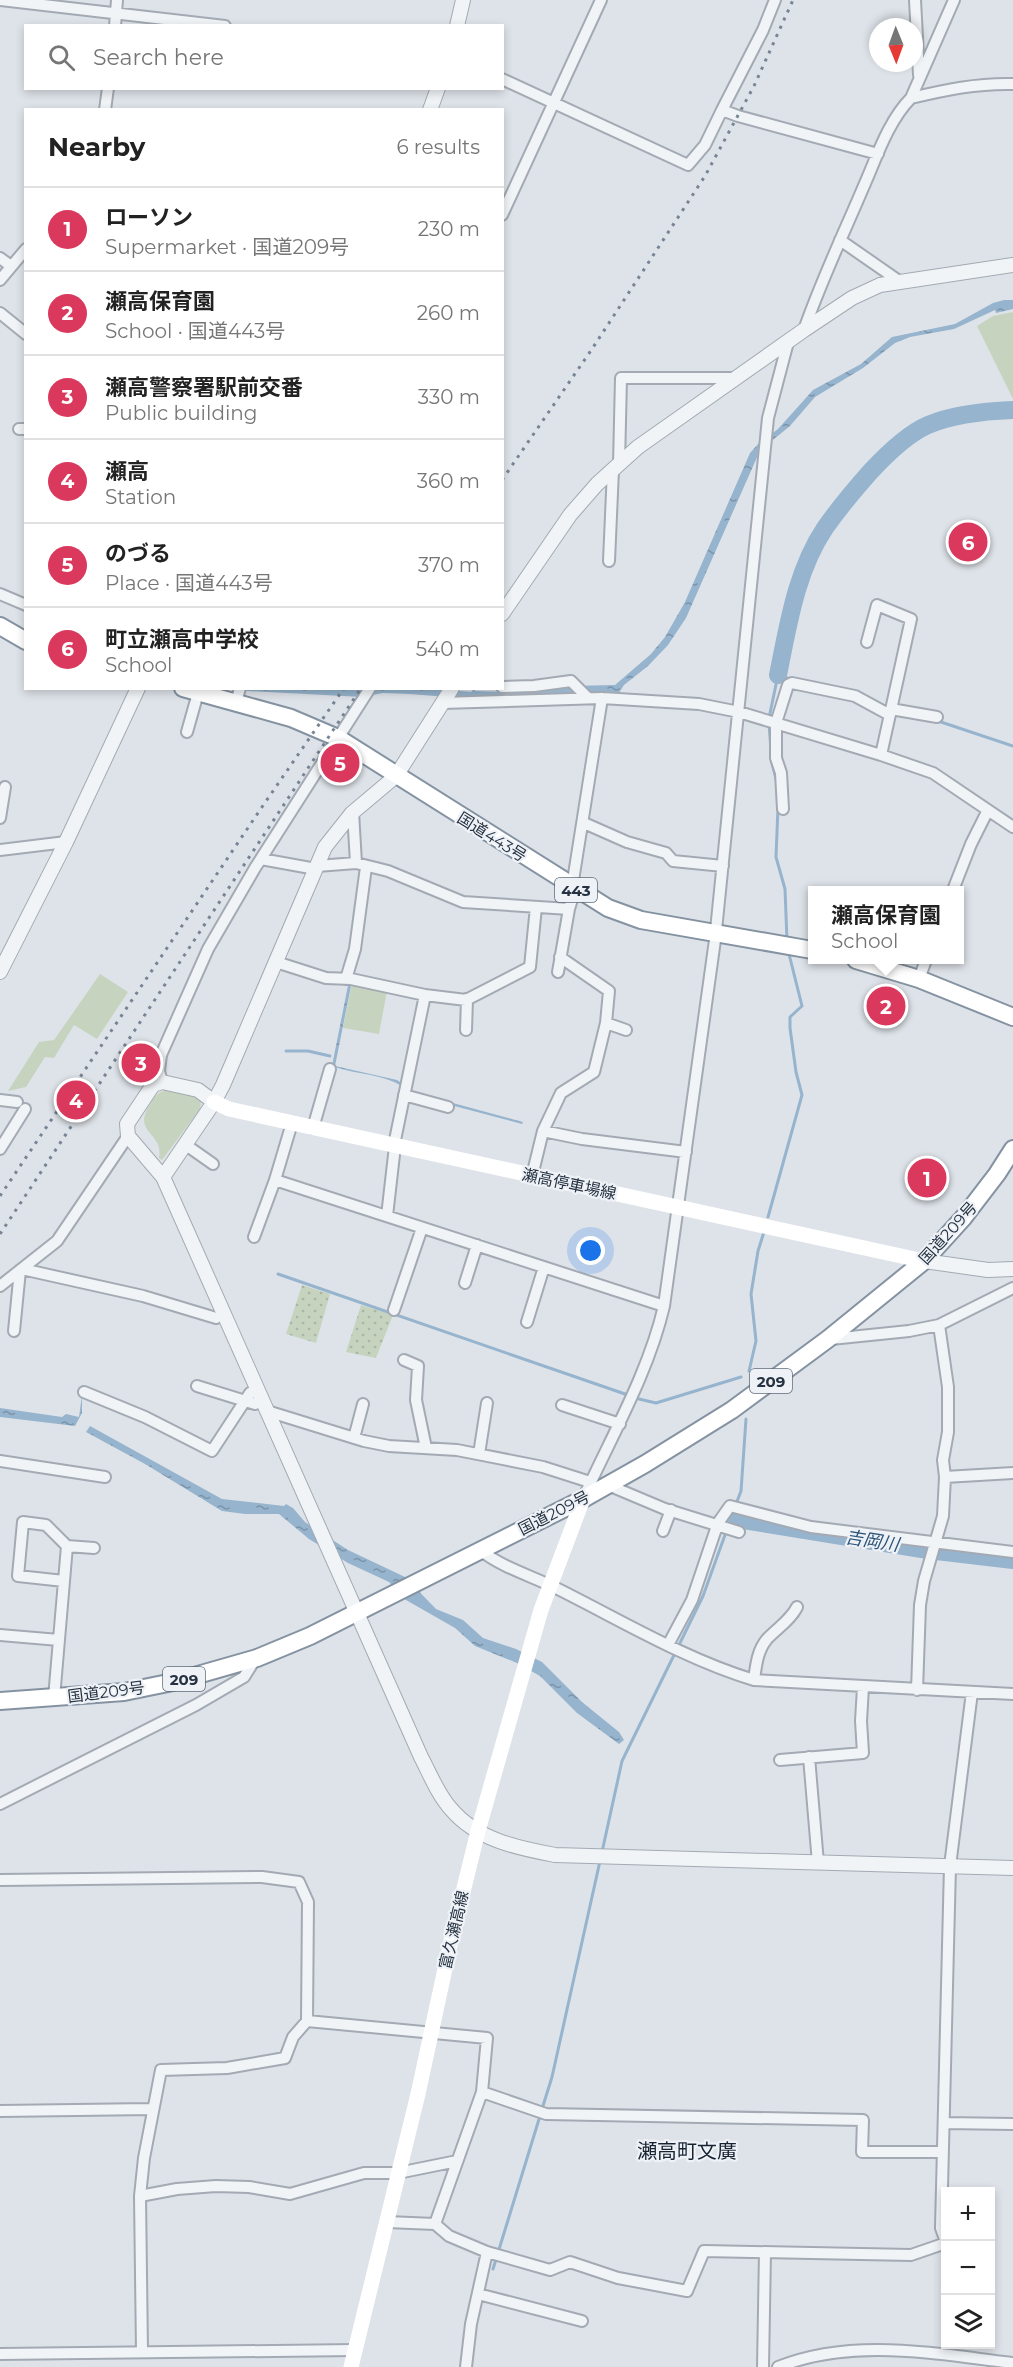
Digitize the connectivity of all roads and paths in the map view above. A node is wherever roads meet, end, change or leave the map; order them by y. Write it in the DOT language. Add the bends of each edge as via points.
graph roads {
  1 [pos="0,0"];
  2 [pos="117,0"];
  3 [pos="463,0"];
  4 [pos="601,0"];
  5 [pos="775,0"];
  6 [pos="915,0"];
  7 [pos="954,0"];
  8 [pos="116,12"];
  9 [pos="115,24"];
  10 [pos="209,24"];
  11 [pos="457,24"];
  12 [pos="919,78"];
  13 [pos="504,80"];
  14 [pos="1013,84"];
  15 [pos="108,90"];
  16 [pos="437,90"];
  17 [pos="911,98"];
  18 [pos="553,104"];
  19 [pos="105,108"];
  20 [pos="431,108"];
  21 [pos="722,110"];
  22 [pos="878,154"];
  23 [pos="504,211"];
  24 [pos="840,240"];
  25 [pos="24,251"];
  26 [pos="0,258"];
  27 [pos="1013,265"];
  28 [pos="11,266"];
  29 [pos="0,280"];
  30 [pos="899,281"];
  31 [pos="0,313"];
  32 [pos="804,330"];
  33 [pos="24,332"];
  34 [pos="789,342"];
  35 [pos="736,378"];
  36 [pos="616,467"];
  37 [pos="609,561"];
  38 [pos="0,594"];
  39 [pos="24,604"];
  40 [pos="504,611"];
  41 [pos="0,626"];
  42 [pos="24,640"];
  43 [pos="867,642"];
  44 [pos="504,687"];
  45 [pos="137,690"];
  46 [pos="369,690"];
  47 [pos="451,690"];
  48 [pos="190,691"];
  49 [pos="238,696"];
  50 [pos="588,698"];
  51 [pos="602,698"];
  52 [pos="442,703"];
  53 [pos="739,712"];
  54 [pos="890,712"];
  55 [pos="937,717"];
  56 [pos="776,723"];
  57 [pos="187,732"];
  58 [pos="338,738"];
  59 [pos="881,755"];
  60 [pos="396,776"];
  61 [pos="5,787"];
  62 [pos="783,809"];
  63 [pos="988,810"];
  64 [pos="353,812"];
  65 [pos="0,818"];
  66 [pos="584,823"];
  67 [pos="1013,827"];
  68 [pos="66,842"];
  69 [pos="0,850"];
  70 [pos="261,859"];
  71 [pos="361,865"];
  72 [pos="723,866"];
  73 [pos="316,867"];
  74 [pos="955,886"];
  75 [pos="574,888"];
  76 [pos="536,907"];
  77 [pos="569,909"];
  78 [pos="715,933"];
  79 [pos="808,949"];
  80 [pos="560,957"];
  81 [pos="276,962"];
  82 [pos="868,964"];
  83 [pos="925,964"];
  84 [pos="0,972"];
  85 [pos="558,972"];
  86 [pos="346,979"];
  87 [pos="919,979"];
  88 [pos="425,994"];
  89 [pos="467,999"];
  90 [pos="1013,1017"];
  91 [pos="606,1023"];
  92 [pos="466,1030"];
  93 [pos="626,1030"];
  94 [pos="330,1068"];
  95 [pos="162,1082"];
  96 [pos="404,1095"];
  97 [pos="0,1100"];
  98 [pos="214,1102"];
  99 [pos="448,1107"];
  100 [pos="291,1123"];
  101 [pos="313,1128"];
  102 [pos="543,1131"];
  103 [pos="128,1136"];
  104 [pos="186,1145"];
  105 [pos="394,1146"];
  106 [pos="0,1149"];
  107 [pos="1013,1149"];
  108 [pos="686,1152"];
  109 [pos="213,1164"];
  110 [pos="163,1176"];
  111 [pos="532,1176"];
  112 [pos="275,1180"];
  113 [pos="678,1207"];
  114 [pos="387,1216"];
  115 [pos="422,1228"];
  116 [pos="254,1237"];
  117 [pos="477,1245"];
  118 [pos="924,1262"];
  119 [pos="544,1267"];
  120 [pos="1013,1269"];
  121 [pos="21,1270"];
  122 [pos="465,1283"];
  123 [pos="0,1286"];
  124 [pos="1013,1288"];
  125 [pos="664,1306"];
  126 [pos="394,1310"];
  127 [pos="216,1318"];
  128 [pos="527,1322"];
  129 [pos="939,1325"];
  130 [pos="14,1331"];
  131 [pos="828,1339"];
  132 [pos="404,1360"];
  133 [pos="197,1386"];
  134 [pos="84,1392"];
  135 [pos="254,1402"];
  136 [pos="488,1403"];
  137 [pos="363,1404"];
  138 [pos="562,1406"];
  139 [pos="620,1424"];
  140 [pos="354,1438"];
  141 [pos="426,1448"];
  142 [pos="478,1455"];
  143 [pos="0,1461"];
  144 [pos="1013,1473"];
  145 [pos="105,1477"];
  146 [pos="945,1477"];
  147 [pos="591,1482"];
  148 [pos="608,1485"];
  149 [pos="583,1499"];
  150 [pos="670,1510"];
  151 [pos="718,1523"];
  152 [pos="663,1531"];
  153 [pos="739,1532"];
  154 [pos="936,1543"];
  155 [pos="67,1546"];
  156 [pos="94,1548"];
  157 [pos="480,1550"];
  158 [pos="1013,1552"];
  159 [pos="64,1581"];
  160 [pos="549,1585"];
  161 [pos="797,1607"];
  162 [pos="358,1612"];
  163 [pos="0,1635"];
  164 [pos="59,1640"];
  165 [pos="668,1645"];
  166 [pos="256,1658"];
  167 [pos="754,1680"];
  168 [pos="863,1687"];
  169 [pos="917,1690"];
  170 [pos="972,1692"];
  171 [pos="1013,1694"];
  172 [pos="54,1698"];
  173 [pos="0,1701"];
  174 [pos="809,1758"];
  175 [pos="780,1760"];
  176 [pos="0,1804"];
  177 [pos="478,1831"];
  178 [pos="818,1863"];
  179 [pos="950,1866"];
  180 [pos="1013,1868"];
  181 [pos="0,1880"];
  182 [pos="307,2021"];
  183 [pos="432,2033"];
  184 [pos="482,2092"];
  185 [pos="152,2109"];
  186 [pos="0,2111"];
  187 [pos="944,2123"];
  188 [pos="1013,2124"];
  189 [pos="942,2152"];
  190 [pos="457,2161"];
  191 [pos="398,2172"];
  192 [pos="140,2196"];
  193 [pos="387,2222"];
  194 [pos="435,2224"];
  195 [pos="944,2241"];
  196 [pos="941,2244"];
  197 [pos="487,2252"];
  198 [pos="765,2252"];
  199 [pos="478,2294"];
  200 [pos="582,2321"];
  201 [pos="355,2350"];
  202 [pos="142,2352"];
  203 [pos="0,2354"];
  204 [pos="1013,2363"];
  205 [pos="351,2367"];
  206 [pos="466,2367"];
  207 [pos="763,2367"];
  208 [pos="778,2367"];
  1 -- 8 [label="street"];
  2 -- 8 [label="street"];
  3 -- 11 [label="street"];
  4 -- 18 [label="street"];
  5 -- 21 [label="street"];
  6 -- 12 [label="street"];
  7 -- 12 [label="street"];
  8 -- 9 [label="street"];
  8 -- 10 [label="street"];
  12 -- 17 [label="street"];
  13 -- 18 [label="street"];
  14 -- 17 [label="street" via="954,88"];
  15 -- 19 [label="street"];
  16 -- 20 [label="street"];
  17 -- 22 [label="street" via="901,108"];
  18 -- 21 [label="street" via="688,165 705,145"];
  18 -- 23 [label="street"];
  21 -- 22 [label="street"];
  22 -- 24 [label="street"];
  24 -- 30 [label="street"];
  24 -- 32 [label="street"];
  25 -- 28 [label="street"];
  26 -- 28 [label="street"];
  27 -- 30 [label="street"];
  28 -- 29 [label="street"];
  30 -- 32 [label="street" via="879,285 852,298"];
  31 -- 33 [label="street"];
  32 -- 34 [label="street"];
  34 -- 35 [label="street"];
  34 -- 53 [label="street" via="768,418"];
  35 -- 36 [label="street"];
  35 -- 36 [label="street" via="621,378"];
  36 -- 37 [label="street"];
  36 -- 40 [label="street" via="570,515"];
  38 -- 39 [label="street"];
  41 -- 42 [label="highway"];
  43 -- 54 [label="street" via="877,605 912,619"];
  44 -- 50 [label="street" via="571,681"];
  45 -- 68 [label="street"];
  46 -- 58 [label="street"];
  47 -- 52 [label="street"];
  48 -- 49 [label="highway, 国道443号 / 443"];
  48 -- 57 [label="street"];
  49 -- 58 [label="highway, 国道443号 / 443"];
  50 -- 51 [label="street"];
  50 -- 52 [label="street"];
  51 -- 53 [label="street" via="699,704"];
  51 -- 66 [label="street"];
  52 -- 60 [label="street"];
  53 -- 56 [label="street"];
  53 -- 72 [label="street"];
  54 -- 55 [label="street"];
  54 -- 56 [label="street" via="855,696 792,683"];
  54 -- 59 [label="street"];
  56 -- 59 [label="street"];
  56 -- 62 [label="street"];
  58 -- 60 [label="highway, 国道443号 / 443"];
  58 -- 70 [label="street"];
  59 -- 63 [label="street" via="933,773"];
  60 -- 64 [label="street"];
  60 -- 75 [label="highway, 国道443号 / 443"];
  61 -- 65 [label="street"];
  63 -- 67 [label="street"];
  63 -- 74 [label="street"];
  64 -- 71 [label="street"];
  64 -- 73 [label="street" via="325,847"];
  66 -- 72 [label="street" via="627,842 666,853 673,861"];
  66 -- 75 [label="street"];
  68 -- 69 [label="street"];
  68 -- 84 [label="street"];
  70 -- 73 [label="street"];
  70 -- 95 [label="street" via="208,950 161,1055"];
  71 -- 73 [label="street"];
  71 -- 76 [label="street" via="388,871 463,902"];
  71 -- 86 [label="street" via="356,949"];
  72 -- 78 [label="street"];
  73 -- 81 [label="street"];
  75 -- 77 [label="street"];
  75 -- 78 [label="highway, 国道443号 / 443" via="608,908 640,920"];
  76 -- 77 [label="street"];
  76 -- 89 [label="street" via="530,967"];
  77 -- 80 [label="street"];
  78 -- 79 [label="highway, 国道443号 / 443"];
  78 -- 108 [label="street"];
  80 -- 85 [label="street"];
  80 -- 91 [label="street" via="609,991"];
  81 -- 86 [label="street" via="326,978"];
  81 -- 98 [label="street"];
  82 -- 87 [label="highway"];
  83 -- 87 [label="street"];
  86 -- 88 [label="street"];
  87 -- 90 [label="highway"];
  88 -- 89 [label="street"];
  88 -- 96 [label="street"];
  89 -- 92 [label="street"];
  91 -- 93 [label="street"];
  91 -- 102 [label="street" via="594,1072 561,1093"];
  94 -- 101 [label="street"];
  95 -- 98 [label="street" via="198,1090"];
  95 -- 103 [label="street" via="153,1085 128,1124"];
  96 -- 99 [label="street"];
  96 -- 105 [label="street"];
  97 -- 106 [label="street" via="21,1105"];
  98 -- 100 [label="main road, 瀬高停車場線"];
  98 -- 104 [label="street"];
  100 -- 101 [label="main road, 瀬高停車場線"];
  100 -- 112 [label="street"];
  101 -- 105 [label="main road, 瀬高停車場線"];
  102 -- 108 [label="street"];
  102 -- 111 [label="street"];
  103 -- 110 [label="street"];
  103 -- 121 [label="street" via="57,1241"];
  104 -- 109 [label="street"];
  104 -- 110 [label="street"];
  105 -- 111 [label="main road, 瀬高停車場線"];
  105 -- 114 [label="street"];
  107 -- 118 [label="highway, 国道209号 / 209" via="964,1217"];
  108 -- 113 [label="street"];
  110 -- 135 [label="street"];
  111 -- 113 [label="main road, 瀬高停車場線"];
  112 -- 114 [label="street"];
  112 -- 116 [label="street"];
  113 -- 118 [label="main road, 瀬高停車場線"];
  113 -- 125 [label="street"];
  114 -- 115 [label="street"];
  115 -- 117 [label="street"];
  115 -- 126 [label="street"];
  117 -- 119 [label="street"];
  117 -- 122 [label="street"];
  118 -- 120 [label="street"];
  118 -- 131 [label="highway, 国道209号 / 209"];
  119 -- 125 [label="street"];
  119 -- 128 [label="street"];
  121 -- 123 [label="street"];
  121 -- 127 [label="street" via="143,1296"];
  121 -- 130 [label="street"];
  124 -- 129 [label="street"];
  125 -- 139 [label="street" via="656,1339"];
  129 -- 131 [label="street"];
  129 -- 146 [label="street" via="948,1387"];
  131 -- 148 [label="highway, 国道209号 / 209" via="732,1410"];
  132 -- 141 [label="street" via="418,1366 416,1400"];
  133 -- 135 [label="street"];
  134 -- 135 [label="street" via="212,1450"];
  135 -- 140 [label="street"];
  135 -- 162 [label="street"];
  136 -- 142 [label="street"];
  137 -- 140 [label="street"];
  138 -- 139 [label="street"];
  139 -- 147 [label="street"];
  140 -- 141 [label="street" via="389,1446"];
  141 -- 142 [label="street"];
  142 -- 147 [label="street" via="543,1467"];
  143 -- 145 [label="street"];
  144 -- 146 [label="street"];
  146 -- 154 [label="street" via="943,1516"];
  147 -- 149 [label="street"];
  148 -- 149 [label="highway, 国道209号 / 209"];
  148 -- 150 [label="street"];
  149 -- 157 [label="highway, 国道209号 / 209"];
  149 -- 160 [label="main road, 富久瀬高線"];
  150 -- 151 [label="street"];
  150 -- 152 [label="street"];
  151 -- 153 [label="street"];
  151 -- 154 [label="street" via="730,1506 811,1527"];
  151 -- 165 [label="street" via="692,1600"];
  154 -- 158 [label="street"];
  154 -- 169 [label="street" via="920,1605"];
  155 -- 156 [label="street"];
  155 -- 159 [label="street"];
  155 -- 159 [label="street" via="46,1525 23,1522 18,1576"];
  157 -- 160 [label="street"];
  157 -- 162 [label="highway, 国道209号 / 209"];
  159 -- 164 [label="street"];
  160 -- 165 [label="street"];
  160 -- 177 [label="main road, 富久瀬高線"];
  161 -- 167 [label="street" via="792,1617 766,1640 757,1658"];
  162 -- 166 [label="highway, 国道209号 / 209"];
  162 -- 177 [label="street" via="421,1757 451,1809"];
  163 -- 164 [label="street"];
  164 -- 172 [label="street"];
  165 -- 167 [label="street"];
  166 -- 172 [label="highway, 国道209号 / 209" via="124,1692"];
  166 -- 176 [label="street" via="244,1677 196,1705"];
  167 -- 168 [label="street"];
  168 -- 169 [label="street"];
  168 -- 174 [label="street" via="863,1753"];
  169 -- 170 [label="street"];
  170 -- 171 [label="street"];
  170 -- 179 [label="street"];
  172 -- 173 [label="highway, 国道209号 / 209"];
  174 -- 175 [label="street"];
  174 -- 178 [label="street"];
  177 -- 178 [label="street" via="509,1846 555,1855"];
  177 -- 183 [label="main road, 富久瀬高線"];
  178 -- 179 [label="street"];
  179 -- 180 [label="street"];
  179 -- 187 [label="street"];
  181 -- 182 [label="street" via="262,1877 299,1882 308,1902"];
  182 -- 183 [label="street"];
  182 -- 185 [label="street" via="293,2037 285,2058 227,2068 162,2070"];
  183 -- 184 [label="street" via="487,2038"];
  183 -- 191 [label="main road, 富久瀬高線"];
  184 -- 189 [label="street" via="546,2114 863,2120 862,2152"];
  184 -- 190 [label="street"];
  185 -- 186 [label="street"];
  185 -- 192 [label="street"];
  187 -- 188 [label="street"];
  187 -- 189 [label="street"];
  189 -- 195 [label="street" via="940,2228"];
  190 -- 191 [label="street"];
  190 -- 194 [label="street"];
  191 -- 192 [label="street" via="364,2173 290,2194 216,2186"];
  191 -- 193 [label="main road, 富久瀬高線"];
  192 -- 202 [label="street"];
  193 -- 194 [label="street"];
  193 -- 201 [label="main road, 富久瀬高線"];
  194 -- 197 [label="street" via="449,2236"];
  196 -- 198 [label="street" via="911,2254"];
  197 -- 198 [label="street" via="550,2270 570,2262 618,2278 687,2291 704,2252"];
  197 -- 199 [label="street"];
  198 -- 207 [label="street"];
  199 -- 200 [label="street"];
  199 -- 206 [label="street"];
  201 -- 202 [label="street"];
  201 -- 205 [label="main road, 富久瀬高線"];
  202 -- 203 [label="street"];
  204 -- 208 [label="street" via="877,2349 819,2355"];
}
